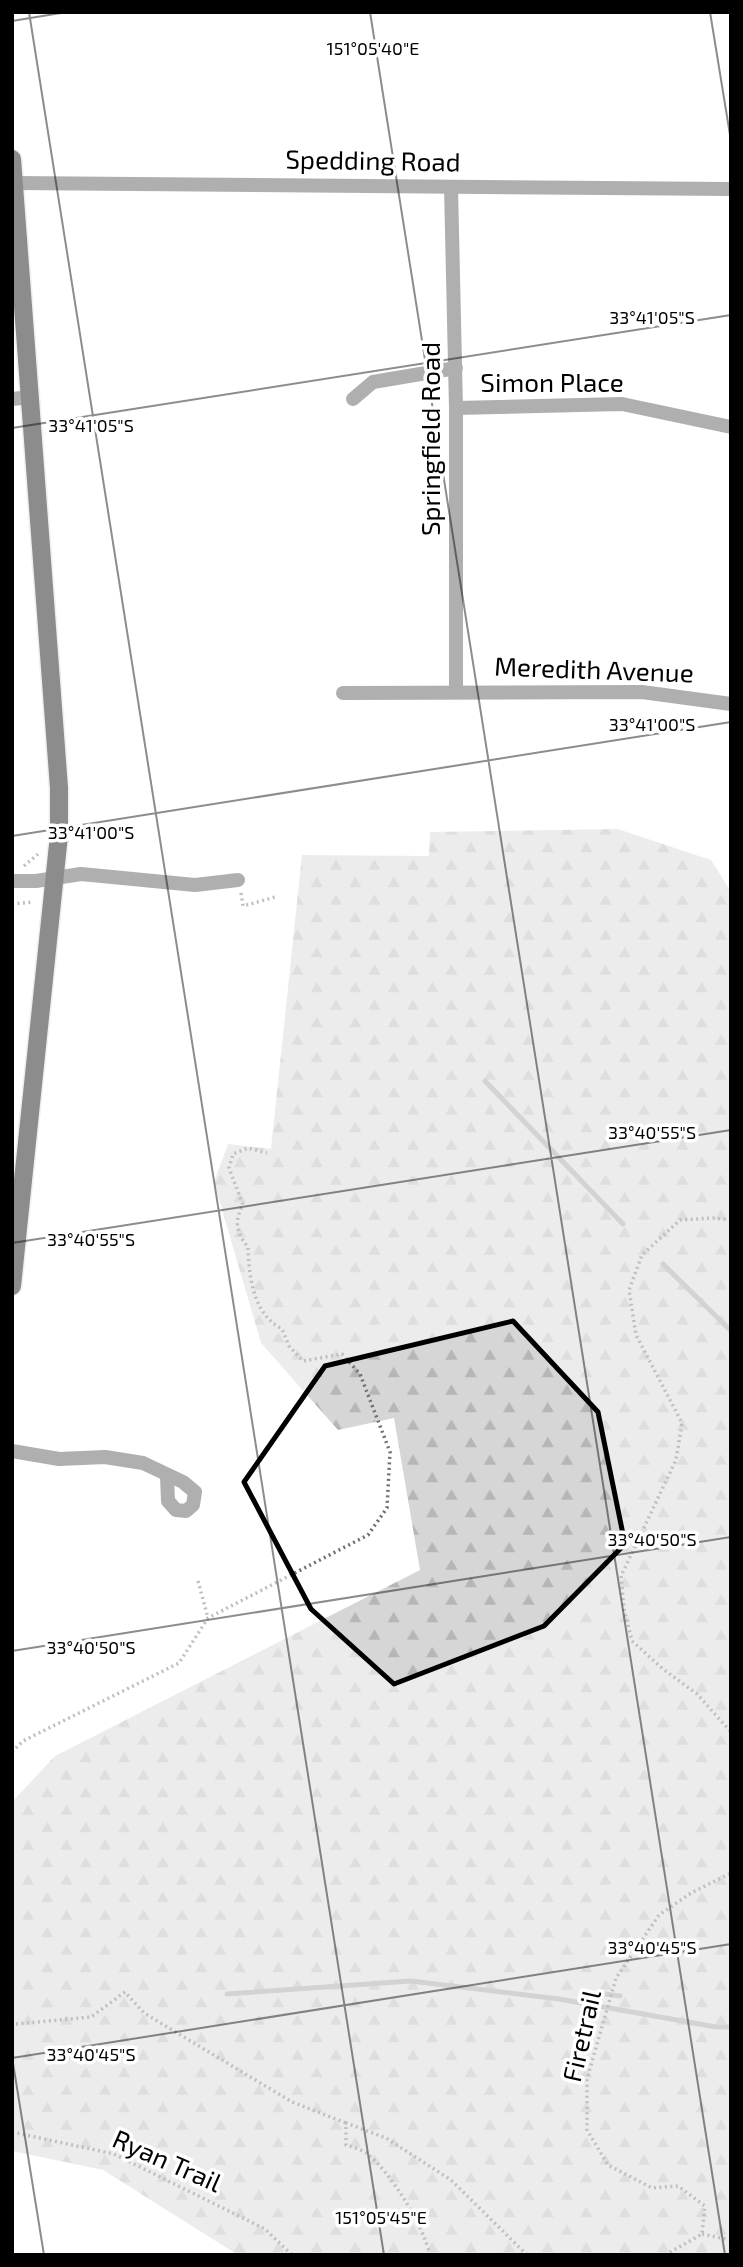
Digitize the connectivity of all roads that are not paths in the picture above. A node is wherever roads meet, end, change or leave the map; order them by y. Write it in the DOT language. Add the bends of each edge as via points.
graph roads {
  1 [pos="12,159"];
  2 [pos="15,183"];
  3 [pos="451,187"];
  4 [pos="731,189"];
  5 [pos="456,368"];
  6 [pos="31,397"];
  7 [pos="12,399"];
  8 [pos="353,399"];
  9 [pos="456,408"];
  10 [pos="731,427"];
  11 [pos="456,690"];
  12 [pos="343,693"];
  13 [pos="731,704"];
  14 [pos="16,874"];
  15 [pos="56,879"];
  16 [pos="239,880"];
  17 [pos="12,1286"];
  18 [pos="12,1451"];
  19 [pos="167,1476"];
  1 -- 2 [label="main road"];
  2 -- 3 [label="street, Spedding Road"];
  2 -- 6 [label="main road"];
  3 -- 4 [label="street, Spedding Road"];
  3 -- 5 [label="street, Springfield Road"];
  5 -- 8 [label="street" via="373,382"];
  5 -- 9 [label="street, Springfield Road"];
  6 -- 7 [label="street"];
  6 -- 15 [label="main road" via="58,788"];
  9 -- 10 [label="street, Simon Place" via="622,404"];
  9 -- 11 [label="street, Springfield Road"];
  11 -- 12 [label="street, Meredith Avenue"];
  11 -- 13 [label="street, Meredith Avenue" via="642,692"];
  14 -- 15 [label="street"];
  15 -- 16 [label="street" via="81,874 195,885"];
  15 -- 17 [label="main road"];
  18 -- 19 [label="street" via="143,1463"];
}
